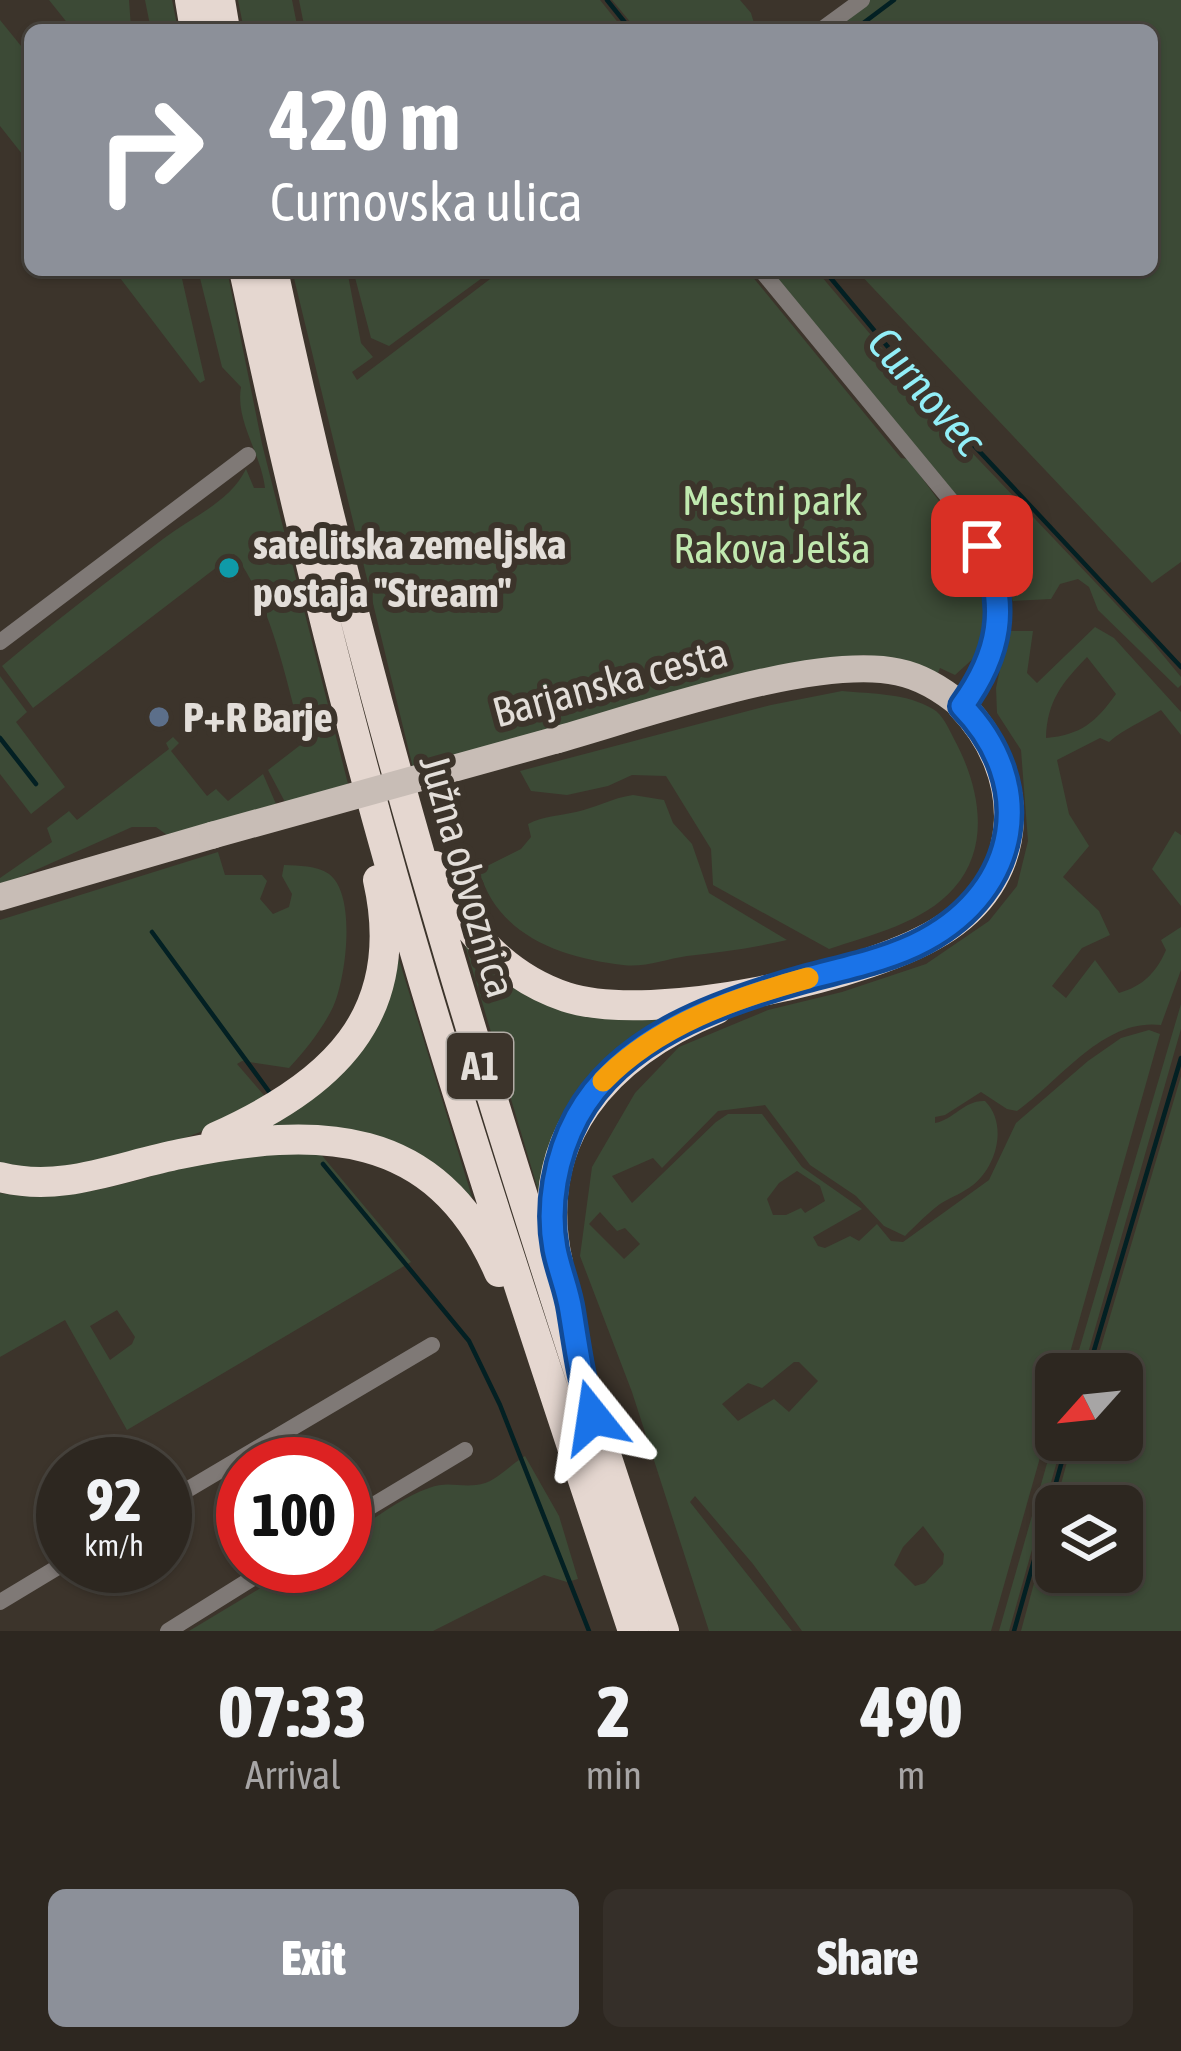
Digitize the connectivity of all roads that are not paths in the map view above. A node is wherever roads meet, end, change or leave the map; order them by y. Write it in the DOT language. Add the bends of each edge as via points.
graph roads {
  1 [pos="862,0"];
  2 [pos="829,24"];
  3 [pos="245,276"];
  4 [pos="274,276"];
  5 [pos="766,276"];
  6 [pos="248,454"];
  7 [pos="0,641"];
  8 [pos="962,706"];
  9 [pos="390,755"];
  10 [pos="367,780"];
  11 [pos="0,896"];
  12 [pos="763,991"];
  13 [pos="178,1154"];
  14 [pos="0,1177"];
  15 [pos="432,1345"];
  16 [pos="565,1377"];
  17 [pos="465,1450"];
  18 [pos="192,1487"];
  19 [pos="372,1506"];
  20 [pos="36,1580"];
  21 [pos="229,1593"];
  22 [pos="0,1602"];
  23 [pos="168,1631"];
  24 [pos="633,1631"];
  25 [pos="664,1631"];
  1 -- 2 [label="street"];
  3 -- 10 [label="highway, Južna obvoznica / A1"];
  4 -- 9 [label="highway, Južna obvoznica / A1"];
  5 -- 8 [label="street" via="982,546 996,579 999,622 988,666"];
  6 -- 7 [label="street"];
  8 -- 11 [label="main road, Barjanska cesta, bridge" via="906,674 848,668 746,688"];
  8 -- 12 [label="highway" via="996,749 1008,791 1003,852 980,896 947,927 903,950"];
  9 -- 12 [label="highway" via="462,917 530,982 611,1006"];
  9 -- 16 [label="highway, Južna obvoznica / A1"];
  10 -- 13 [label="highway" via="366,828 384,928 380,971 359,1029 305,1090"];
  10 -- 16 [label="highway, Južna obvoznica / A1" via="461,1106"];
  12 -- 16 [label="highway" via="675,1027 632,1055 574,1122 552,1223 571,1306"];
  13 -- 14 [label="highway" via="72,1180"];
  13 -- 16 [label="highway" via="316,1138 409,1166 472,1225 521,1334"];
  15 -- 18 [label="street"];
  16 -- 24 [label="highway, Južna obvoznica / A1"];
  16 -- 25 [label="highway, Južna obvoznica / A1"];
  17 -- 19 [label="street"];
  20 -- 22 [label="street"];
  21 -- 23 [label="street"];
}
